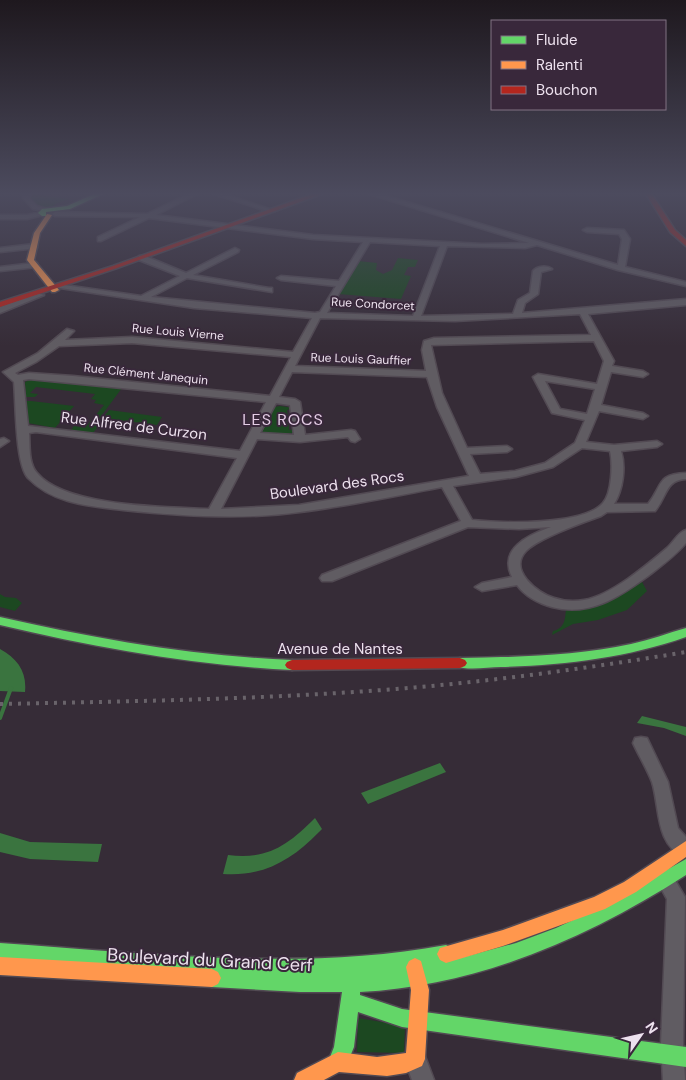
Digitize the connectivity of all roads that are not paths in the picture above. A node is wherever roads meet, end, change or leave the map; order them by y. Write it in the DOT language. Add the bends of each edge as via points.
graph roads {
  1 [pos="179,244"];
  2 [pos="365,244"];
  3 [pos="435,244"];
  4 [pos="531,244"];
  5 [pos="542,244"];
  6 [pos="625,244"];
  7 [pos="444,245"];
  8 [pos="34,246"];
  9 [pos="0,250"];
  10 [pos="235,250"];
  11 [pos="142,258"];
  12 [pos="34,265"];
  13 [pos="548,268"];
  14 [pos="621,268"];
  15 [pos="0,269"];
  16 [pos="186,276"];
  17 [pos="281,278"];
  18 [pos="340,284"];
  19 [pos="686,284"];
  20 [pos="58,288"];
  21 [pos="269,290"];
  22 [pos="143,298"];
  23 [pos="686,302"];
  24 [pos="0,305"];
  25 [pos="0,310"];
  26 [pos="583,312"];
  27 [pos="320,314"];
  28 [pos="517,316"];
  29 [pos="504,317"];
  30 [pos="416,319"];
  31 [pos="70,331"];
  32 [pos="596,338"];
  33 [pos="512,340"];
  34 [pos="56,343"];
  35 [pos="297,355"];
  36 [pos="606,368"];
  37 [pos="290,369"];
  38 [pos="6,373"];
  39 [pos="431,374"];
  40 [pos="641,385"];
  41 [pos="600,388"];
  42 [pos="273,400"];
  43 [pos="593,413"];
  44 [pos="636,414"];
  45 [pos="23,430"];
  46 [pos="254,436"];
  47 [pos="300,438"];
  48 [pos="355,439"];
  49 [pos="656,444"];
  50 [pos="580,445"];
  51 [pos="614,448"];
  52 [pos="507,449"];
  53 [pos="464,451"];
  54 [pos="242,455"];
  55 [pos="686,476"];
  56 [pos="476,478"];
  57 [pos="446,484"];
  58 [pos="606,508"];
  59 [pos="213,513"];
  60 [pos="581,520"];
  61 [pos="468,523"];
  62 [pos="686,534"];
  63 [pos="327,578"];
  64 [pos="520,580"];
  65 [pos="482,587"];
  66 [pos="0,621"];
  67 [pos="685,633"];
  68 [pos="640,744"];
  69 [pos="686,849"];
  70 [pos="686,866"];
  71 [pos="666,881"];
  72 [pos="0,952"];
  73 [pos="413,960"];
  74 [pos="0,966"];
  75 [pos="350,967"];
  76 [pos="417,977"];
  77 [pos="351,984"];
  78 [pos="351,1001"];
  79 [pos="418,1019"];
  80 [pos="679,1056"];
  81 [pos="415,1059"];
  82 [pos="338,1062"];
  83 [pos="306,1080"];
  84 [pos="424,1080"];
  85 [pos="674,1080"];
  1 -- 11 [label="main road"];
  2 -- 18 [label="street"];
  3 -- 7 [label="street"];
  4 -- 7 [label="street"];
  5 -- 14 [label="street"];
  6 -- 14 [label="street"];
  7 -- 30 [label="street"];
  8 -- 9 [label="street"];
  8 -- 12 [label="main road" via="30,260"];
  10 -- 16 [label="street"];
  11 -- 16 [label="street"];
  11 -- 20 [label="main road"];
  12 -- 15 [label="street"];
  12 -- 20 [label="main road"];
  13 -- 28 [label="street" via="537,271 534,294 521,302"];
  14 -- 19 [label="street"];
  16 -- 21 [label="street"];
  16 -- 22 [label="street"];
  17 -- 18 [label="street"];
  18 -- 27 [label="street"];
  20 -- 22 [label="street, Rue Condorcet"];
  20 -- 24 [label="main road"];
  20 -- 25 [label="street"];
  22 -- 27 [label="street, Rue Condorcet"];
  23 -- 26 [label="street, Rue Condorcet"];
  26 -- 28 [label="street, Rue Condorcet"];
  26 -- 32 [label="street"];
  27 -- 30 [label="street, Rue Condorcet"];
  27 -- 35 [label="street"];
  28 -- 29 [label="street, Rue Condorcet"];
  29 -- 30 [label="street, Rue Condorcet"];
  29 -- 33 [label="street"];
  31 -- 34 [label="street"];
  32 -- 33 [label="street"];
  32 -- 36 [label="street" via="609,361"];
  33 -- 39 [label="street" via="428,342"];
  34 -- 35 [label="street, Rue Louis Vierne" via="132,340"];
  34 -- 38 [label="street" via="18,369"];
  35 -- 37 [label="street"];
  36 -- 40 [label="street" via="646,372"];
  36 -- 41 [label="street"];
  37 -- 39 [label="street, Rue Louis Gauffier"];
  37 -- 42 [label="street"];
  38 -- 42 [label="street, Rue Clément Janequin"];
  38 -- 45 [label="street, Boulevard des Rocs"];
  39 -- 53 [label="street" via="447,422"];
  41 -- 43 [label="street"];
  41 -- 43 [label="street" via="538,377 556,411"];
  42 -- 46 [label="street"];
  42 -- 47 [label="street, Rue Clément Janequin" via="295,402"];
  43 -- 44 [label="street"];
  43 -- 50 [label="street"];
  45 -- 54 [label="street, Rue Alfred de Curzon"];
  45 -- 59 [label="street, Boulevard des Rocs" via="28,470 39,483 55,493 75,500 115,506"];
  46 -- 47 [label="street"];
  46 -- 54 [label="street"];
  47 -- 48 [label="street" via="351,433"];
  49 -- 51 [label="street"];
  50 -- 51 [label="street"];
  50 -- 56 [label="street, Boulevard des Rocs" via="549,465 516,474"];
  51 -- 58 [label="street" via="618,457 617,474 614,492"];
  52 -- 53 [label="street"];
  53 -- 56 [label="street"];
  54 -- 59 [label="street"];
  55 -- 58 [label="street" via="668,480 651,508"];
  56 -- 57 [label="street, Boulevard des Rocs"];
  57 -- 59 [label="street, Boulevard des Rocs" via="299,509"];
  57 -- 61 [label="street"];
  58 -- 60 [label="street"];
  60 -- 61 [label="street" via="535,525"];
  60 -- 64 [label="street" via="523,546 513,562"];
  61 -- 63 [label="street"];
  62 -- 64 [label="street" via="672,551 594,603 558,605 536,595"];
  64 -- 65 [label="street"];
  66 -- 67 [label="main road, Avenue de Nantes" via="132,650 214,661 291,665 527,660 633,648"];
  68 -- 69 [label="street" via="660,782 670,831"];
  69 -- 73 [label="main road, Boulevard du Grand Cerf" via="630,887 599,903 488,943"];
  70 -- 71 [label="main road, Boulevard du Grand Cerf"];
  71 -- 76 [label="main road, Boulevard du Grand Cerf" via="608,915 567,933 492,959"];
  71 -- 80 [label="street" via="676,897"];
  72 -- 75 [label="main road, Boulevard du Grand Cerf" via="184,964"];
  73 -- 75 [label="main road, Boulevard du Grand Cerf"];
  73 -- 76 [label="main road"];
  74 -- 77 [label="main road, Boulevard du Grand Cerf"];
  75 -- 77 [label="main road"];
  76 -- 77 [label="main road, Boulevard du Grand Cerf"];
  76 -- 79 [label="main road" via="420,990"];
  77 -- 78 [label="main road"];
  78 -- 79 [label="main road" via="402,1018"];
  78 -- 82 [label="main road" via="344,1047"];
  79 -- 80 [label="main road"];
  79 -- 81 [label="main road"];
  80 -- 85 [label="street"];
  81 -- 82 [label="main road" via="397,1068"];
  81 -- 84 [label="street"];
  82 -- 83 [label="main road"];
}
